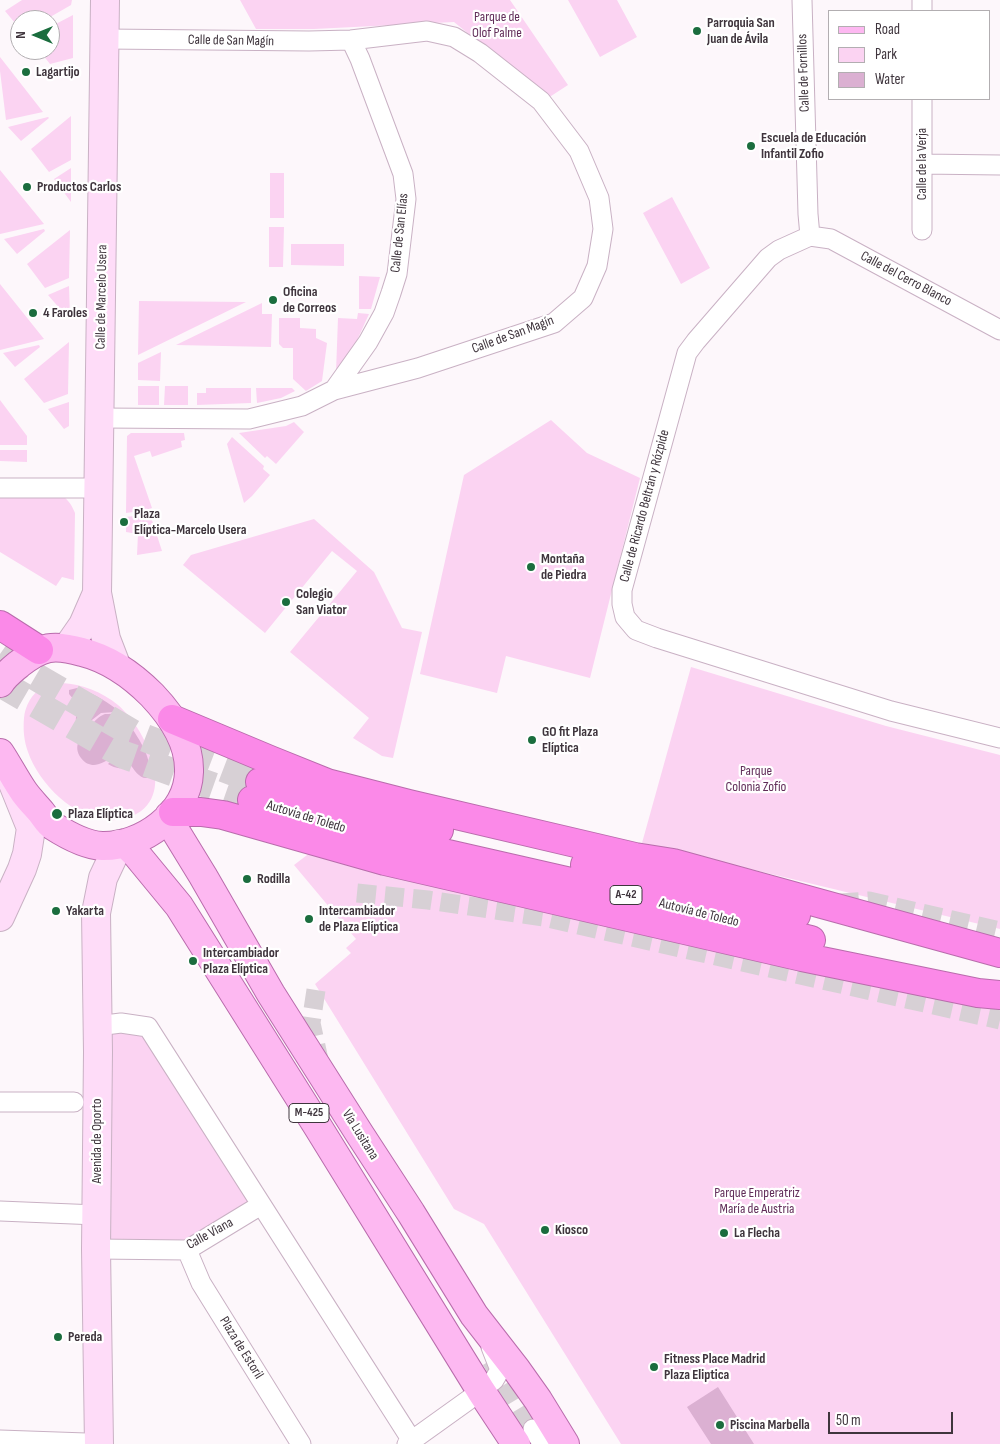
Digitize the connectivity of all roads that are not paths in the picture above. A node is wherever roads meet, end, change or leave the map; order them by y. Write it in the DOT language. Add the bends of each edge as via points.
graph roads {
  1 [pos="105,0"];
  2 [pos="802,0"];
  3 [pos="105,39"];
  4 [pos="351,40"];
  5 [pos="922,100"];
  6 [pos="922,164"];
  7 [pos="1000,165"];
  8 [pos="922,230"];
  9 [pos="810,236"];
  10 [pos="1000,330"];
  11 [pos="334,390"];
  12 [pos="100,418"];
  13 [pos="0,488"];
  14 [pos="99,488"];
  15 [pos="97,593"];
  16 [pos="0,624"];
  17 [pos="68,648"];
  18 [pos="39,650"];
  19 [pos="116,665"];
  20 [pos="0,683"];
  21 [pos="172,719"];
  22 [pos="1000,738"];
  23 [pos="1,754"];
  24 [pos="171,814"];
  25 [pos="122,844"];
  26 [pos="0,917"];
  27 [pos="1000,953"];
  28 [pos="1000,961"];
  29 [pos="1000,990"];
  30 [pos="1000,995"];
  31 [pos="97,1026"];
  32 [pos="0,1102"];
  33 [pos="74,1102"];
  34 [pos="260,1205"];
  35 [pos="0,1211"];
  36 [pos="97,1215"];
  37 [pos="96,1249"];
  38 [pos="187,1250"];
  39 [pos="474,1315"];
  40 [pos="481,1390"];
  41 [pos="531,1439"];
  42 [pos="0,1440"];
  43 [pos="99,1443"];
  44 [pos="411,1443"];
  45 [pos="300,1444"];
  46 [pos="565,1444"];
  1 -- 3 [label="main road, Calle de Marcelo Usera"];
  2 -- 9 [label="street, Calle de Fornillos"];
  3 -- 4 [label="street, Calle de San Magín"];
  3 -- 12 [label="main road, Calle de Marcelo Usera"];
  4 -- 11 [label="street, Calle de San Elías" via="403,174 406,199 397,274 384,313"];
  4 -- 11 [label="street, Calle de San Magín" via="427,31 454,37 480,54 542,101 579,151 599,198 603,229 597,266 583,298 554,323 418,368"];
  5 -- 6 [label="street, Calle de la Verja"];
  6 -- 7 [label="street"];
  6 -- 8 [label="street, Calle de la Verja"];
  9 -- 10 [label="street, Calle del Cerro Blanco" via="831,239"];
  9 -- 22 [label="street, Calle de Ricardo Beltrán y Rózpide" via="768,258 687,353 622,590 626,617 636,630 657,638 891,711"];
  11 -- 12 [label="street, Calle de San Magín" via="302,406 249,419"];
  12 -- 14 [label="main road, Calle de Marcelo Usera"];
  13 -- 14 [label="street"];
  14 -- 15 [label="main road, Calle de Marcelo Usera"];
  15 -- 17 [label="main road, Calle de Marcelo Usera" via="83,626"];
  15 -- 19 [label="main road, Calle de Marcelo Usera" via="106,639"];
  16 -- 18 [label="highway"];
  17 -- 18 [label="main road"];
  17 -- 19 [label="main road"];
  18 -- 20 [label="main road"];
  19 -- 21 [label="main road" via="147,690"];
  21 -- 24 [label="main road" via="187,751 189,772 186,790"];
  21 -- 27 [label="highway" via="327,783 635,857 673,863"];
  23 -- 25 [label="main road" via="23,791 52,825 92,844"];
  23 -- 26 [label="main road" via="31,828 22,869"];
  24 -- 25 [label="main road" via="152,830"];
  24 -- 30 [label="highway" via="201,812 223,815 385,861 802,957"];
  24 -- 39 [label="main road, Vía Lusitana" via="173,826 271,994"];
  25 -- 31 [label="main road, Avenida de Oporto" via="103,878 96,912"];
  25 -- 40 [label="main road, M-425" via="137,855 178,906"];
  28 -- 29 [label="highway, Autovía de Toledo / A-42" via="369,814 256,791 364,835 592,887"];
  31 -- 34 [label="street" via="120,1023 148,1027"];
  31 -- 36 [label="main road, Avenida de Oporto"];
  32 -- 33 [label="street"];
  34 -- 38 [label="street, Calle Viana"];
  34 -- 44 [label="street"];
  35 -- 36 [label="street"];
  36 -- 37 [label="main road, Avenida de Oporto"];
  37 -- 38 [label="street, Calle Viana"];
  37 -- 43 [label="main road, Avenida de Oporto"];
  38 -- 45 [label="street, Plaza de Estoril" via="202,1284"];
  39 -- 40 [label="street" via="500,1370 494,1380"];
  39 -- 46 [label="main road, Vía Lusitana" via="533,1392"];
  40 -- 41 [label="main road, M-425"];
  40 -- 44 [label="street"];
  42 -- 43 [label="street, Avenida de Oporto"];
}
